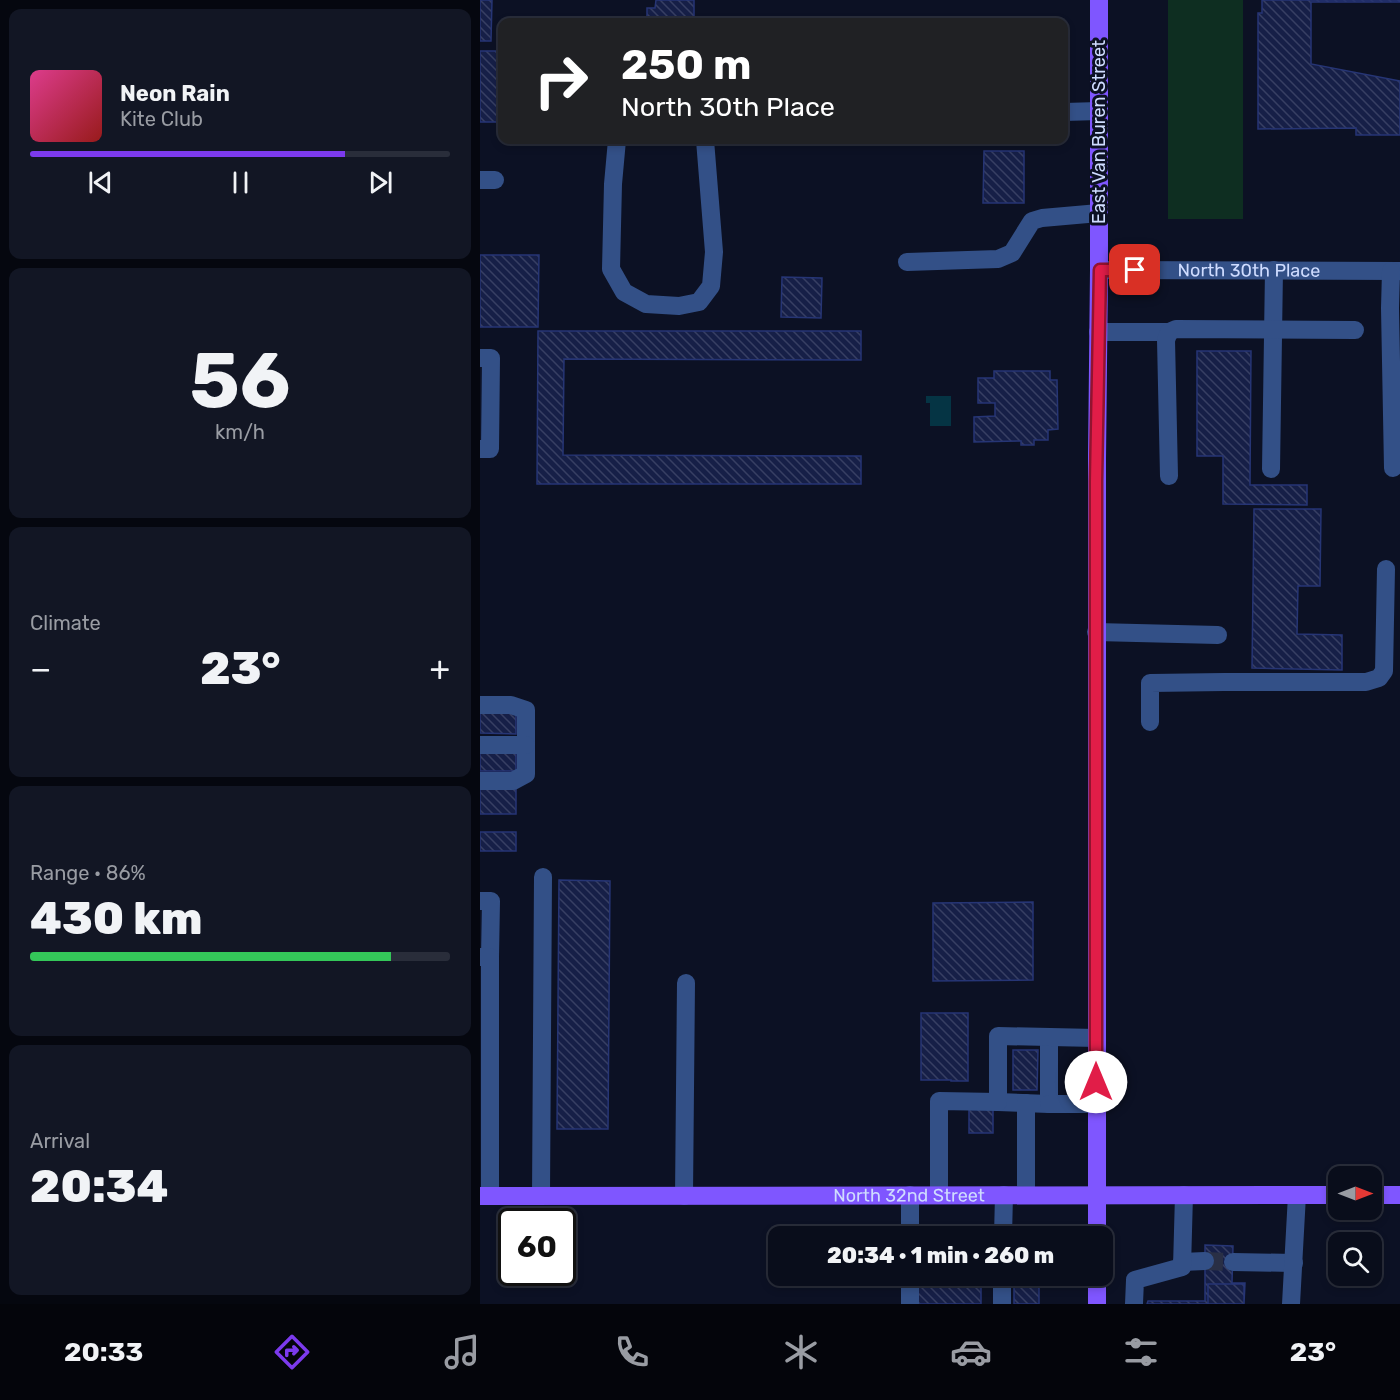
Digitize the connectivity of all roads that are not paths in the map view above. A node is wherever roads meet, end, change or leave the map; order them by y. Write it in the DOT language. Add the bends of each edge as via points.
graph roads {
  1 [pos="1100,0"];
  2 [pos="1100,111"];
  3 [pos="1068,112"];
  4 [pos="617,144"];
  5 [pos="705,144"];
  6 [pos="1100,213"];
  7 [pos="906,262"];
  8 [pos="1100,270"];
  9 [pos="1274,270"];
  10 [pos="1396,271"];
  11 [pos="1273,330"];
  12 [pos="1355,330"];
  13 [pos="1098,332"];
  14 [pos="1169,332"];
  15 [pos="480,358"];
  16 [pos="485,399"];
  17 [pos="480,449"];
  18 [pos="1393,468"];
  19 [pos="1272,469"];
  20 [pos="1169,476"];
  21 [pos="1386,568"];
  22 [pos="1096,632"];
  23 [pos="1218,636"];
  24 [pos="480,705"];
  25 [pos="1150,722"];
  26 [pos="480,745"];
  27 [pos="526,745"];
  28 [pos="480,781"];
  29 [pos="543,877"];
  30 [pos="480,901"];
  31 [pos="485,957"];
  32 [pos="686,983"];
  33 [pos="1048,1037"];
  34 [pos="1096,1038"];
  35 [pos="998,1102"];
  36 [pos="1026,1103"];
  37 [pos="1049,1104"];
  38 [pos="1096,1104"];
  39 [pos="485,1138"];
  40 [pos="910,1195"];
  41 [pos="939,1195"];
  42 [pos="1004,1195"];
  43 [pos="1026,1195"];
  44 [pos="1096,1195"];
  45 [pos="1184,1195"];
  46 [pos="1297,1195"];
  47 [pos="1328,1195"];
  48 [pos="1382,1195"];
  49 [pos="1400,1195"];
  50 [pos="485,1196"];
  51 [pos="541,1196"];
  52 [pos="684,1196"];
  53 [pos="910,1226"];
  54 [pos="1003,1226"];
  55 [pos="1097,1226"];
  56 [pos="1205,1261"];
  57 [pos="1233,1262"];
  58 [pos="1182,1263"];
  59 [pos="1293,1263"];
  60 [pos="910,1286"];
  61 [pos="1002,1286"];
  62 [pos="1097,1286"];
  63 [pos="909,1304"];
  64 [pos="1002,1304"];
  65 [pos="1097,1304"];
  66 [pos="1134,1304"];
  67 [pos="1291,1304"];
  1 -- 2 [label="main road, East Van Buren Street"];
  2 -- 3 [label="street"];
  2 -- 6 [label="main road, East Van Buren Street"];
  4 -- 5 [label="street" via="611,269 624,292 646,304 679,306 699,302 711,286 714,252"];
  6 -- 7 [label="street" via="1032,221 1012,253 998,259"];
  6 -- 8 [label="main road, East Van Buren Street"];
  8 -- 9 [label="street, North 30th Place"];
  8 -- 13 [label="main road, East Van Buren Street"];
  9 -- 10 [label="street, North 30th Place"];
  9 -- 11 [label="street"];
  10 -- 18 [label="street" via="1390,308"];
  11 -- 12 [label="street"];
  11 -- 14 [label="street"];
  11 -- 19 [label="street"];
  13 -- 14 [label="street"];
  13 -- 22 [label="main road, East Van Buren Street"];
  14 -- 20 [label="street"];
  15 -- 16 [label="street" via="491,358"];
  16 -- 17 [label="street" via="490,450"];
  21 -- 25 [label="street" via="1384,671 1379,678 1366,682 1150,683"];
  22 -- 23 [label="street"];
  22 -- 34 [label="main road, East Van Buren Street"];
  24 -- 27 [label="street" via="511,705 526,710"];
  26 -- 27 [label="street"];
  27 -- 28 [label="street" via="526,774 513,781"];
  29 -- 51 [label="street"];
  30 -- 31 [label="street" via="491,901"];
  31 -- 39 [label="street"];
  32 -- 52 [label="street"];
  33 -- 34 [label="street"];
  33 -- 35 [label="street" via="998,1036"];
  33 -- 37 [label="street"];
  34 -- 38 [label="main road, East Van Buren Street"];
  35 -- 36 [label="street"];
  35 -- 41 [label="street" via="939,1101"];
  36 -- 37 [label="street"];
  36 -- 43 [label="street"];
  37 -- 38 [label="street"];
  38 -- 44 [label="main road, East Van Buren Street"];
  39 -- 50 [label="street"];
  40 -- 41 [label="main road, North 32nd Street"];
  40 -- 52 [label="main road, North 32nd Street"];
  40 -- 53 [label="street"];
  41 -- 42 [label="main road, North 32nd Street"];
  42 -- 43 [label="main road, North 32nd Street"];
  42 -- 54 [label="street"];
  43 -- 44 [label="main road, North 32nd Street"];
  44 -- 45 [label="main road, North 32nd Street"];
  44 -- 55 [label="main road, East Van Buren Street"];
  45 -- 46 [label="main road, North 32nd Street"];
  45 -- 58 [label="street"];
  46 -- 47 [label="main road, North 32nd Street"];
  46 -- 59 [label="street"];
  48 -- 49 [label="main road"];
  50 -- 51 [label="main road, North 32nd Street"];
  51 -- 52 [label="main road, North 32nd Street"];
  56 -- 58 [label="street"];
  57 -- 59 [label="street"];
  58 -- 66 [label="street" via="1182,1267 1135,1280"];
  59 -- 67 [label="street"];
  60 -- 63 [label="street"];
  61 -- 64 [label="street"];
  62 -- 65 [label="main road"];
}
